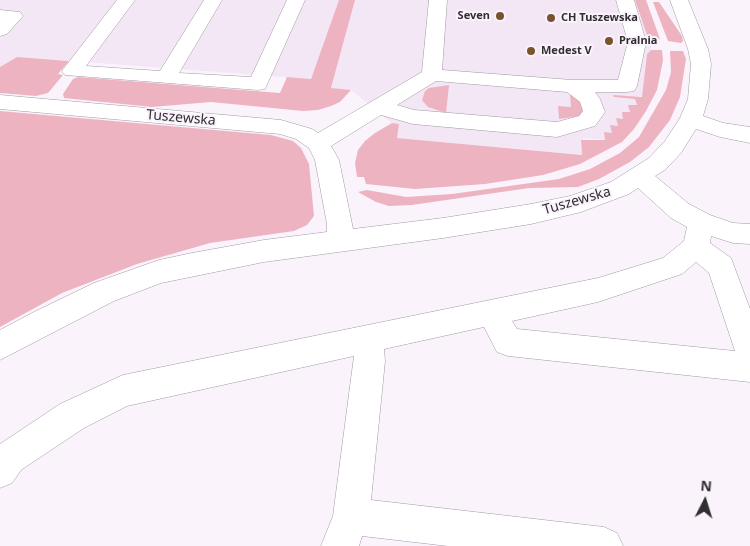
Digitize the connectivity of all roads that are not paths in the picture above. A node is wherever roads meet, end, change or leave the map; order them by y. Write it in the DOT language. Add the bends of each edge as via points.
graph roads {
  1 [pos="126,0"];
  2 [pos="213,0"];
  3 [pos="296,0"];
  4 [pos="438,0"];
  5 [pos="626,0"];
  6 [pos="679,0"];
  7 [pos="0,15"];
  8 [pos="0,30"];
  9 [pos="72,71"];
  10 [pos="432,75"];
  11 [pos="166,78"];
  12 [pos="572,86"];
  13 [pos="0,102"];
  14 [pos="45,106"];
  15 [pos="380,107"];
  16 [pos="692,119"];
  17 [pos="750,134"];
  18 [pos="318,143"];
  19 [pos="639,176"];
  20 [pos="750,234"];
  21 [pos="699,235"];
  22 [pos="340,241"];
  23 [pos="492,314"];
  24 [pos="368,339"];
  25 [pos="0,346"];
  26 [pos="750,351"];
  27 [pos="750,367"];
  28 [pos="0,471"];
  29 [pos="345,531"];
  30 [pos="604,546"];
  1 -- 9 [label="street"];
  2 -- 11 [label="street"];
  3 -- 11 [label="street" via="258,84"];
  4 -- 10 [label="street"];
  5 -- 12 [label="street" via="637,42 627,86"];
  6 -- 16 [label="street, Tuszewska" via="701,64 698,99"];
  7 -- 8 [label="street" via="14,16"];
  9 -- 11 [label="street"];
  9 -- 14 [label="street"];
  10 -- 12 [label="street"];
  10 -- 15 [label="street"];
  12 -- 15 [label="street" via="590,99 594,112 587,121 557,130 412,117"];
  13 -- 14 [label="street, Tuszewska"];
  14 -- 18 [label="street, Tuszewska" via="281,127 304,134"];
  15 -- 18 [label="street"];
  16 -- 17 [label="street" via="720,130"];
  16 -- 19 [label="street, Tuszewska" via="674,147"];
  18 -- 22 [label="street" via="327,160 340,224"];
  19 -- 21 [label="street" via="680,211"];
  19 -- 22 [label="street, Tuszewska" via="592,199 539,212"];
  20 -- 21 [label="street"];
  21 -- 23 [label="street" via="672,266 598,290"];
  21 -- 26 [label="street" via="721,266"];
  22 -- 25 [label="street, Tuszewska" via="224,257 159,272 104,292"];
  23 -- 24 [label="street"];
  23 -- 27 [label="street" via="508,342"];
  24 -- 28 [label="street" via="124,391 72,416 9,458"];
  24 -- 29 [label="street" via="370,361"];
  29 -- 30 [label="street"];
}
